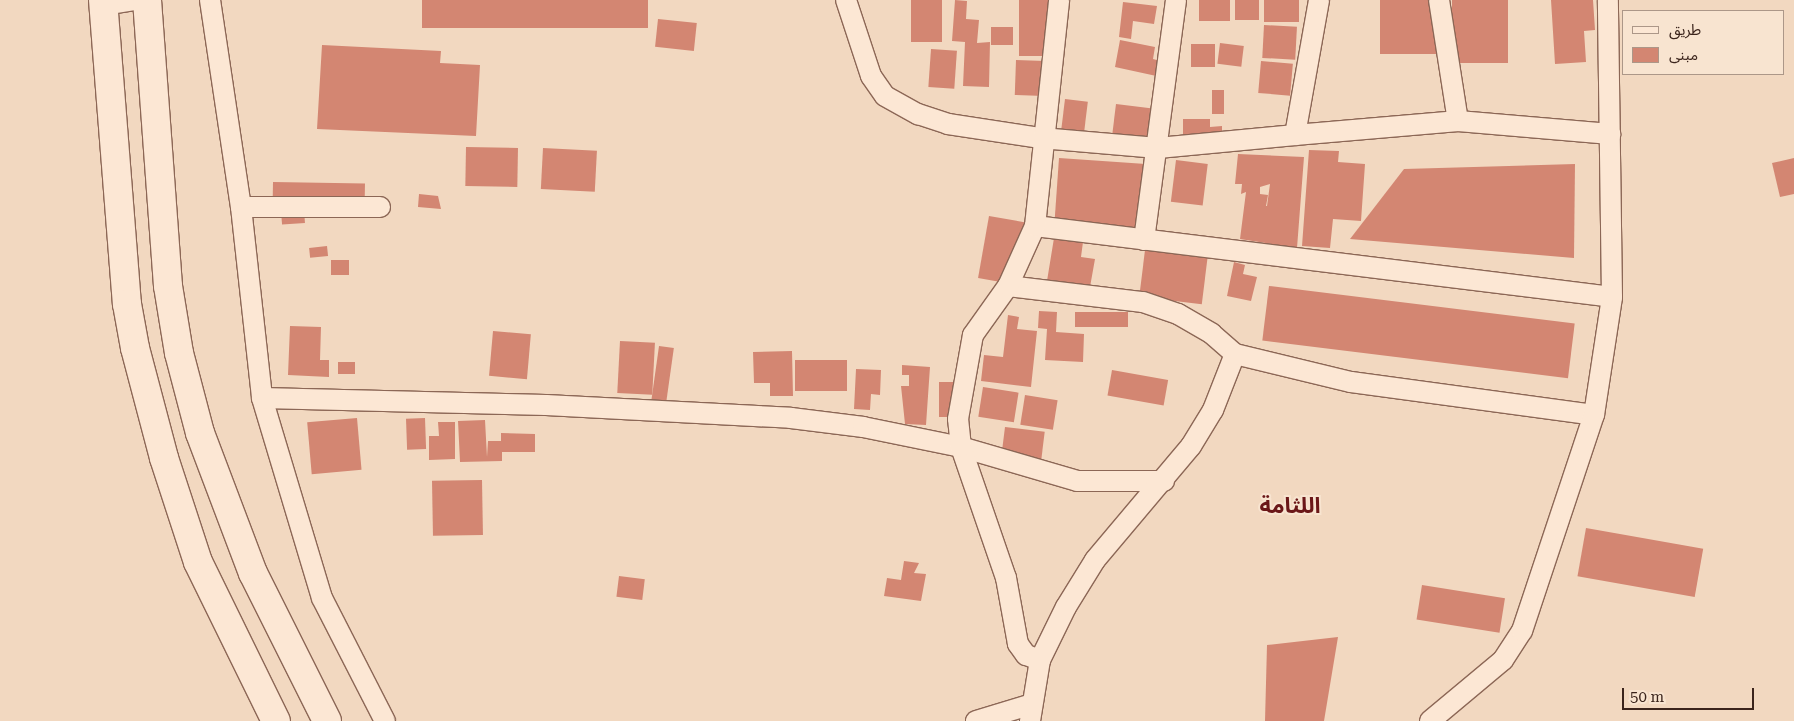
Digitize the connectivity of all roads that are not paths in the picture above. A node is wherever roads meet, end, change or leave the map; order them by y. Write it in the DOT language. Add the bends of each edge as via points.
graph roads {
  1 [pos="136,0"];
  2 [pos="146,0"];
  3 [pos="210,0"];
  4 [pos="846,0"];
  5 [pos="1059,0"];
  6 [pos="1176,0"];
  7 [pos="1318,0"];
  8 [pos="1439,0"];
  9 [pos="1608,0"];
  10 [pos="103,2"];
  11 [pos="1458,121"];
  12 [pos="1610,134"];
  13 [pos="1295,135"];
  14 [pos="1041,138"];
  15 [pos="1158,148"];
  16 [pos="241,207"];
  17 [pos="380,207"];
  18 [pos="1035,226"];
  19 [pos="1144,240"];
  20 [pos="1008,286"];
  21 [pos="1612,297"];
  22 [pos="1235,354"];
  23 [pos="262,398"];
  24 [pos="1594,415"];
  25 [pos="961,447"];
  26 [pos="1164,481"];
  27 [pos="1040,660"];
  28 [pos="1029,713"];
  29 [pos="276,721"];
  30 [pos="327,721"];
  31 [pos="386,721"];
  32 [pos="976,721"];
  33 [pos="1430,721"];
  1 -- 10 [label="street"];
  2 -- 30 [label="main road" via="168,286 179,352 200,433 254,574"];
  3 -- 16 [label="street"];
  4 -- 14 [label="street" via="871,76 885,96 948,124"];
  5 -- 14 [label="street"];
  6 -- 15 [label="street"];
  7 -- 13 [label="street"];
  8 -- 11 [label="street"];
  9 -- 12 [label="street"];
  10 -- 29 [label="main road" via="127,304 135,348 164,458 198,562"];
  11 -- 12 [label="street"];
  11 -- 13 [label="street"];
  12 -- 21 [label="street" via="1608,214"];
  13 -- 15 [label="street"];
  14 -- 15 [label="street"];
  14 -- 18 [label="street"];
  15 -- 19 [label="street"];
  16 -- 17 [label="street"];
  16 -- 23 [label="street"];
  18 -- 19 [label="street"];
  18 -- 20 [label="street"];
  19 -- 21 [label="street"];
  20 -- 22 [label="street" via="1143,302 1187,319"];
  20 -- 25 [label="street" via="972,335 958,419"];
  21 -- 24 [label="street"];
  22 -- 24 [label="street" via="1350,382"];
  22 -- 26 [label="street" via="1213,410"];
  23 -- 25 [label="street" via="546,405 791,418 863,427"];
  23 -- 31 [label="street" via="322,598"];
  24 -- 33 [label="street" via="1522,631 1502,660"];
  25 -- 26 [label="street" via="1077,481"];
  25 -- 27 [label="street" via="995,542 1018,644 1026,655"];
  26 -- 27 [label="street" via="1096,560"];
  27 -- 28 [label="street"];
  28 -- 32 [label="street"];
}
